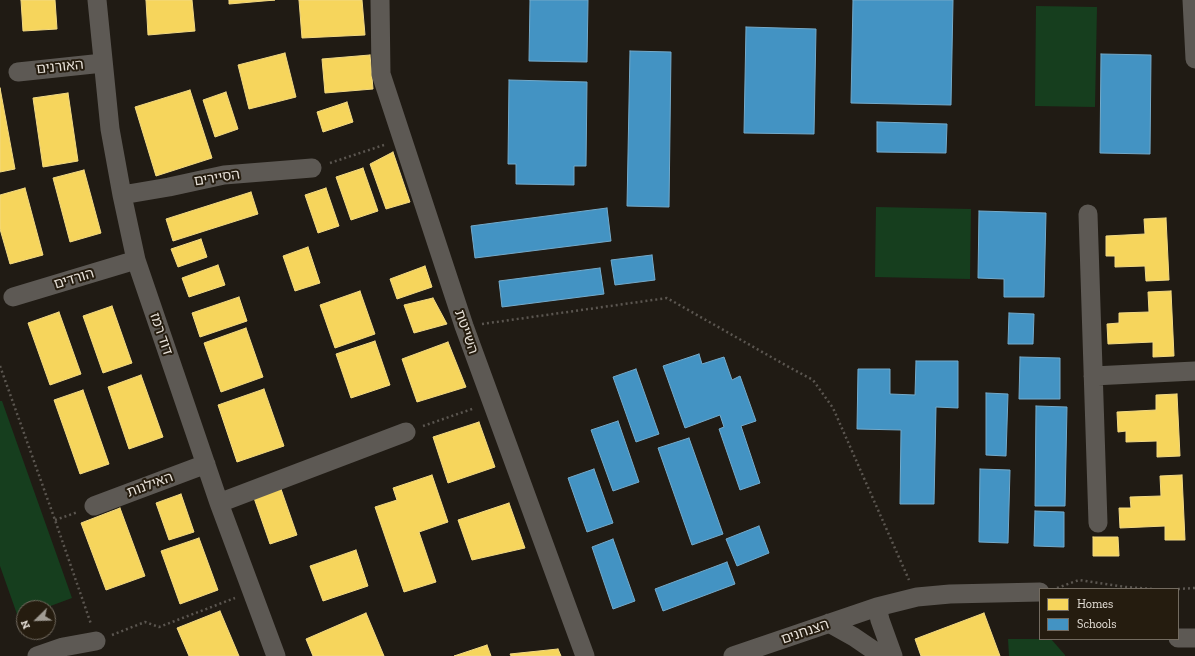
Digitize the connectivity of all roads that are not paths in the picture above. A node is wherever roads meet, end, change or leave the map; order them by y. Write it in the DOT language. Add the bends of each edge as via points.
graph roads {
  1 [pos="97,0"];
  2 [pos="380,0"];
  3 [pos="1192,0"];
  4 [pos="1195,59"];
  5 [pos="103,63"];
  6 [pos="18,72"];
  7 [pos="312,168"];
  8 [pos="122,195"];
  9 [pos="1088,214"];
  10 [pos="136,260"];
  11 [pos="12,297"];
  12 [pos="1195,371"];
  13 [pos="1093,376"];
  14 [pos="406,432"];
  15 [pos="206,464"];
  16 [pos="219,503"];
  17 [pos="94,506"];
  18 [pos="1098,523"];
  19 [pos="1039,592"];
  20 [pos="877,607"];
  21 [pos="829,624"];
  22 [pos="1179,638"];
  23 [pos="1195,638"];
  24 [pos="96,641"];
  25 [pos="37,656"];
  26 [pos="276,656"];
  27 [pos="585,656"];
  28 [pos="733,656"];
  29 [pos="882,656"];
  30 [pos="893,656"];
  1 -- 5 [label="street, דוד רמז"];
  2 -- 27 [label="street, השייטת" via="381,74 464,326"];
  3 -- 4 [label="street"];
  5 -- 6 [label="street, האורנים"];
  5 -- 8 [label="street, דוד רמז" via="110,129"];
  7 -- 8 [label="street, הסיירים" via="224,175"];
  8 -- 10 [label="street, דוד רמז"];
  9 -- 13 [label="street"];
  10 -- 11 [label="street, הורדים"];
  10 -- 15 [label="street, דוד רמז"];
  12 -- 13 [label="street"];
  13 -- 18 [label="street"];
  14 -- 16 [label="street"];
  15 -- 16 [label="street, דוד רמז"];
  15 -- 17 [label="street, האילנות"];
  16 -- 26 [label="street, דוד רמז"];
  19 -- 20 [label="street, הצנחנים" via="917,597"];
  20 -- 21 [label="street, הצנחנים"];
  20 -- 30 [label="street"];
  21 -- 28 [label="street, הצנחנים"];
  21 -- 29 [label="street"];
  22 -- 23 [label="street"];
  24 -- 25 [label="street" via="63,647"];
}
